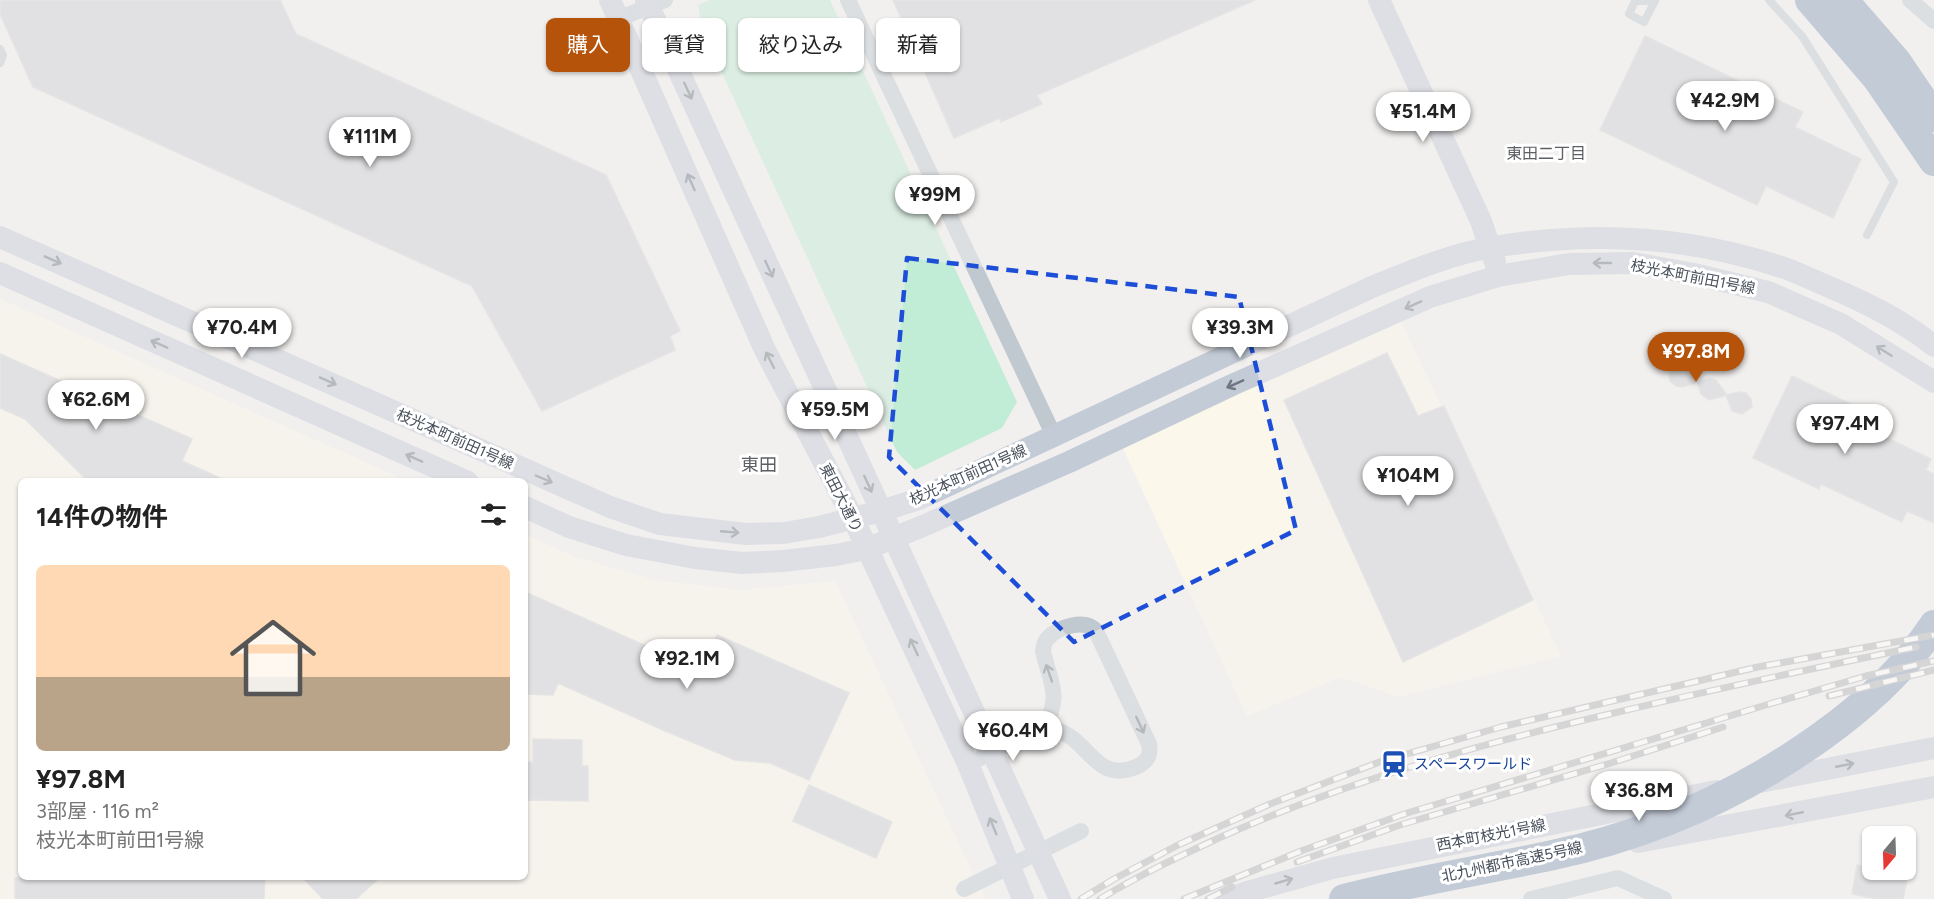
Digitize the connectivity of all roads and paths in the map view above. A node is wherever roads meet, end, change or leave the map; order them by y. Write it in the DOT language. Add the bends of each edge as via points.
graph roads {
  1 [pos="848,0"];
  2 [pos="1379,0"];
  3 [pos="1769,0"];
  4 [pos="1811,0"];
  5 [pos="1910,0"];
  6 [pos="653,2"];
  7 [pos="614,9"];
  8 [pos="1852,10"];
  9 [pos="1934,21"];
  10 [pos="0,49"];
  11 [pos="0,63"];
  12 [pos="1934,93"];
  13 [pos="1934,117"];
  14 [pos="1934,130"];
  15 [pos="1934,161"];
  16 [pos="1867,235"];
  17 [pos="0,237"];
  18 [pos="1491,247"];
  19 [pos="0,273"];
  20 [pos="1498,276"];
  21 [pos="1934,346"];
  22 [pos="1934,382"];
  23 [pos="1054,436"];
  24 [pos="459,478"];
  25 [pos="528,508"];
  26 [pos="881,511"];
  27 [pos="853,518"];
  28 [pos="895,538"];
  29 [pos="866,549"];
  30 [pos="1934,625"];
  31 [pos="1934,650"];
  32 [pos="1045,729"];
  33 [pos="1934,748"];
  34 [pos="993,752"];
  35 [pos="968,764"];
  36 [pos="1934,787"];
  37 [pos="1081,831"];
  38 [pos="1556,855"];
  39 [pos="963,889"];
  40 [pos="1660,898"];
  41 [pos="1023,899"];
  42 [pos="1060,899"];
  43 [pos="1228,899"];
  44 [pos="1344,899"];
  45 [pos="1354,899"];
  46 [pos="1531,899"];
  1 -- 23 [label="street"];
  2 -- 18 [label="street"];
  3 -- 16 [label="lane" via="1802,36 1894,182"];
  4 -- 14 [label="highway"];
  4 -- 15 [label="highway" via="1877,78"];
  5 -- 9 [label="street"];
  6 -- 7 [label="street"];
  6 -- 26 [label="street, 東田大通り, one-way"];
  27 -- 7 [label="street, 東田大通り, one-way" via="765,350"];
  8 -- 12 [label="highway"];
  8 -- 13 [label="highway" via="1896,61"];
  10 -- 11 [label="lane"];
  17 -- 27 [label="street, 枝光本町前田1号線, one-way" via="513,465 660,524 765,533 819,527"];
  18 -- 20 [label="street"];
  18 -- 21 [label="street, 枝光本町前田1号線" via="1566,238 1635,239 1707,248 1782,267 1867,303"];
  18 -- 23 [label="street, 枝光本町前田1号線" via="1418,268 1372,287"];
  24 -- 19 [label="street, one-way"];
  22 -- 20 [label="street, 枝光本町前田1号線, one-way" via="1841,324 1758,289 1633,263 1569,264"];
  20 -- 28 [label="street, 枝光本町前田1号線, one-way" via="1430,297"];
  23 -- 26 [label="street, 枝光本町前田1号線" via="919,499"];
  25 -- 29 [label="street, 枝光本町前田1号線" via="569,527 626,545 695,558 742,563 783,561"];
  26 -- 27 [label="street, 枝光本町前田1号線"];
  26 -- 28 [label="street, 東田大通り"];
  27 -- 29 [label="street, 東田大通り"];
  28 -- 29 [label="street, 枝光本町前田1号線"];
  28 -- 34 [label="street, 東田大通り"];
  35 -- 29 [label="street, 東田大通り, one-way"];
  30 -- 38 [label="highway, 北九州都市高速5号線" via="1894,675 1863,704 1763,776 1674,818"];
  31 -- 38 [label="highway" via="1876,715 1772,787 1695,821"];
  32 -- 32 [label="street, one-way" via="1055,692 1044,644 1050,636 1075,625 1092,626 1149,744 1149,755 1143,764 1114,771 1098,763 1076,739"];
  32 -- 34 [label="street"];
  43 -- 33 [label="street, 西本町枝光1号線, one-way" via="1388,856"];
  34 -- 35 [label="street"];
  34 -- 42 [label="street, 東田大通り"];
  41 -- 35 [label="street, 東田大通り, one-way"];
  36 -- 45 [label="street, one-way" via="1408,885"];
  37 -- 39 [label="street"];
  38 -- 44 [label="highway, 北九州都市高速5号線"];
  40 -- 46 [label="street" via="1618,878"];
}
